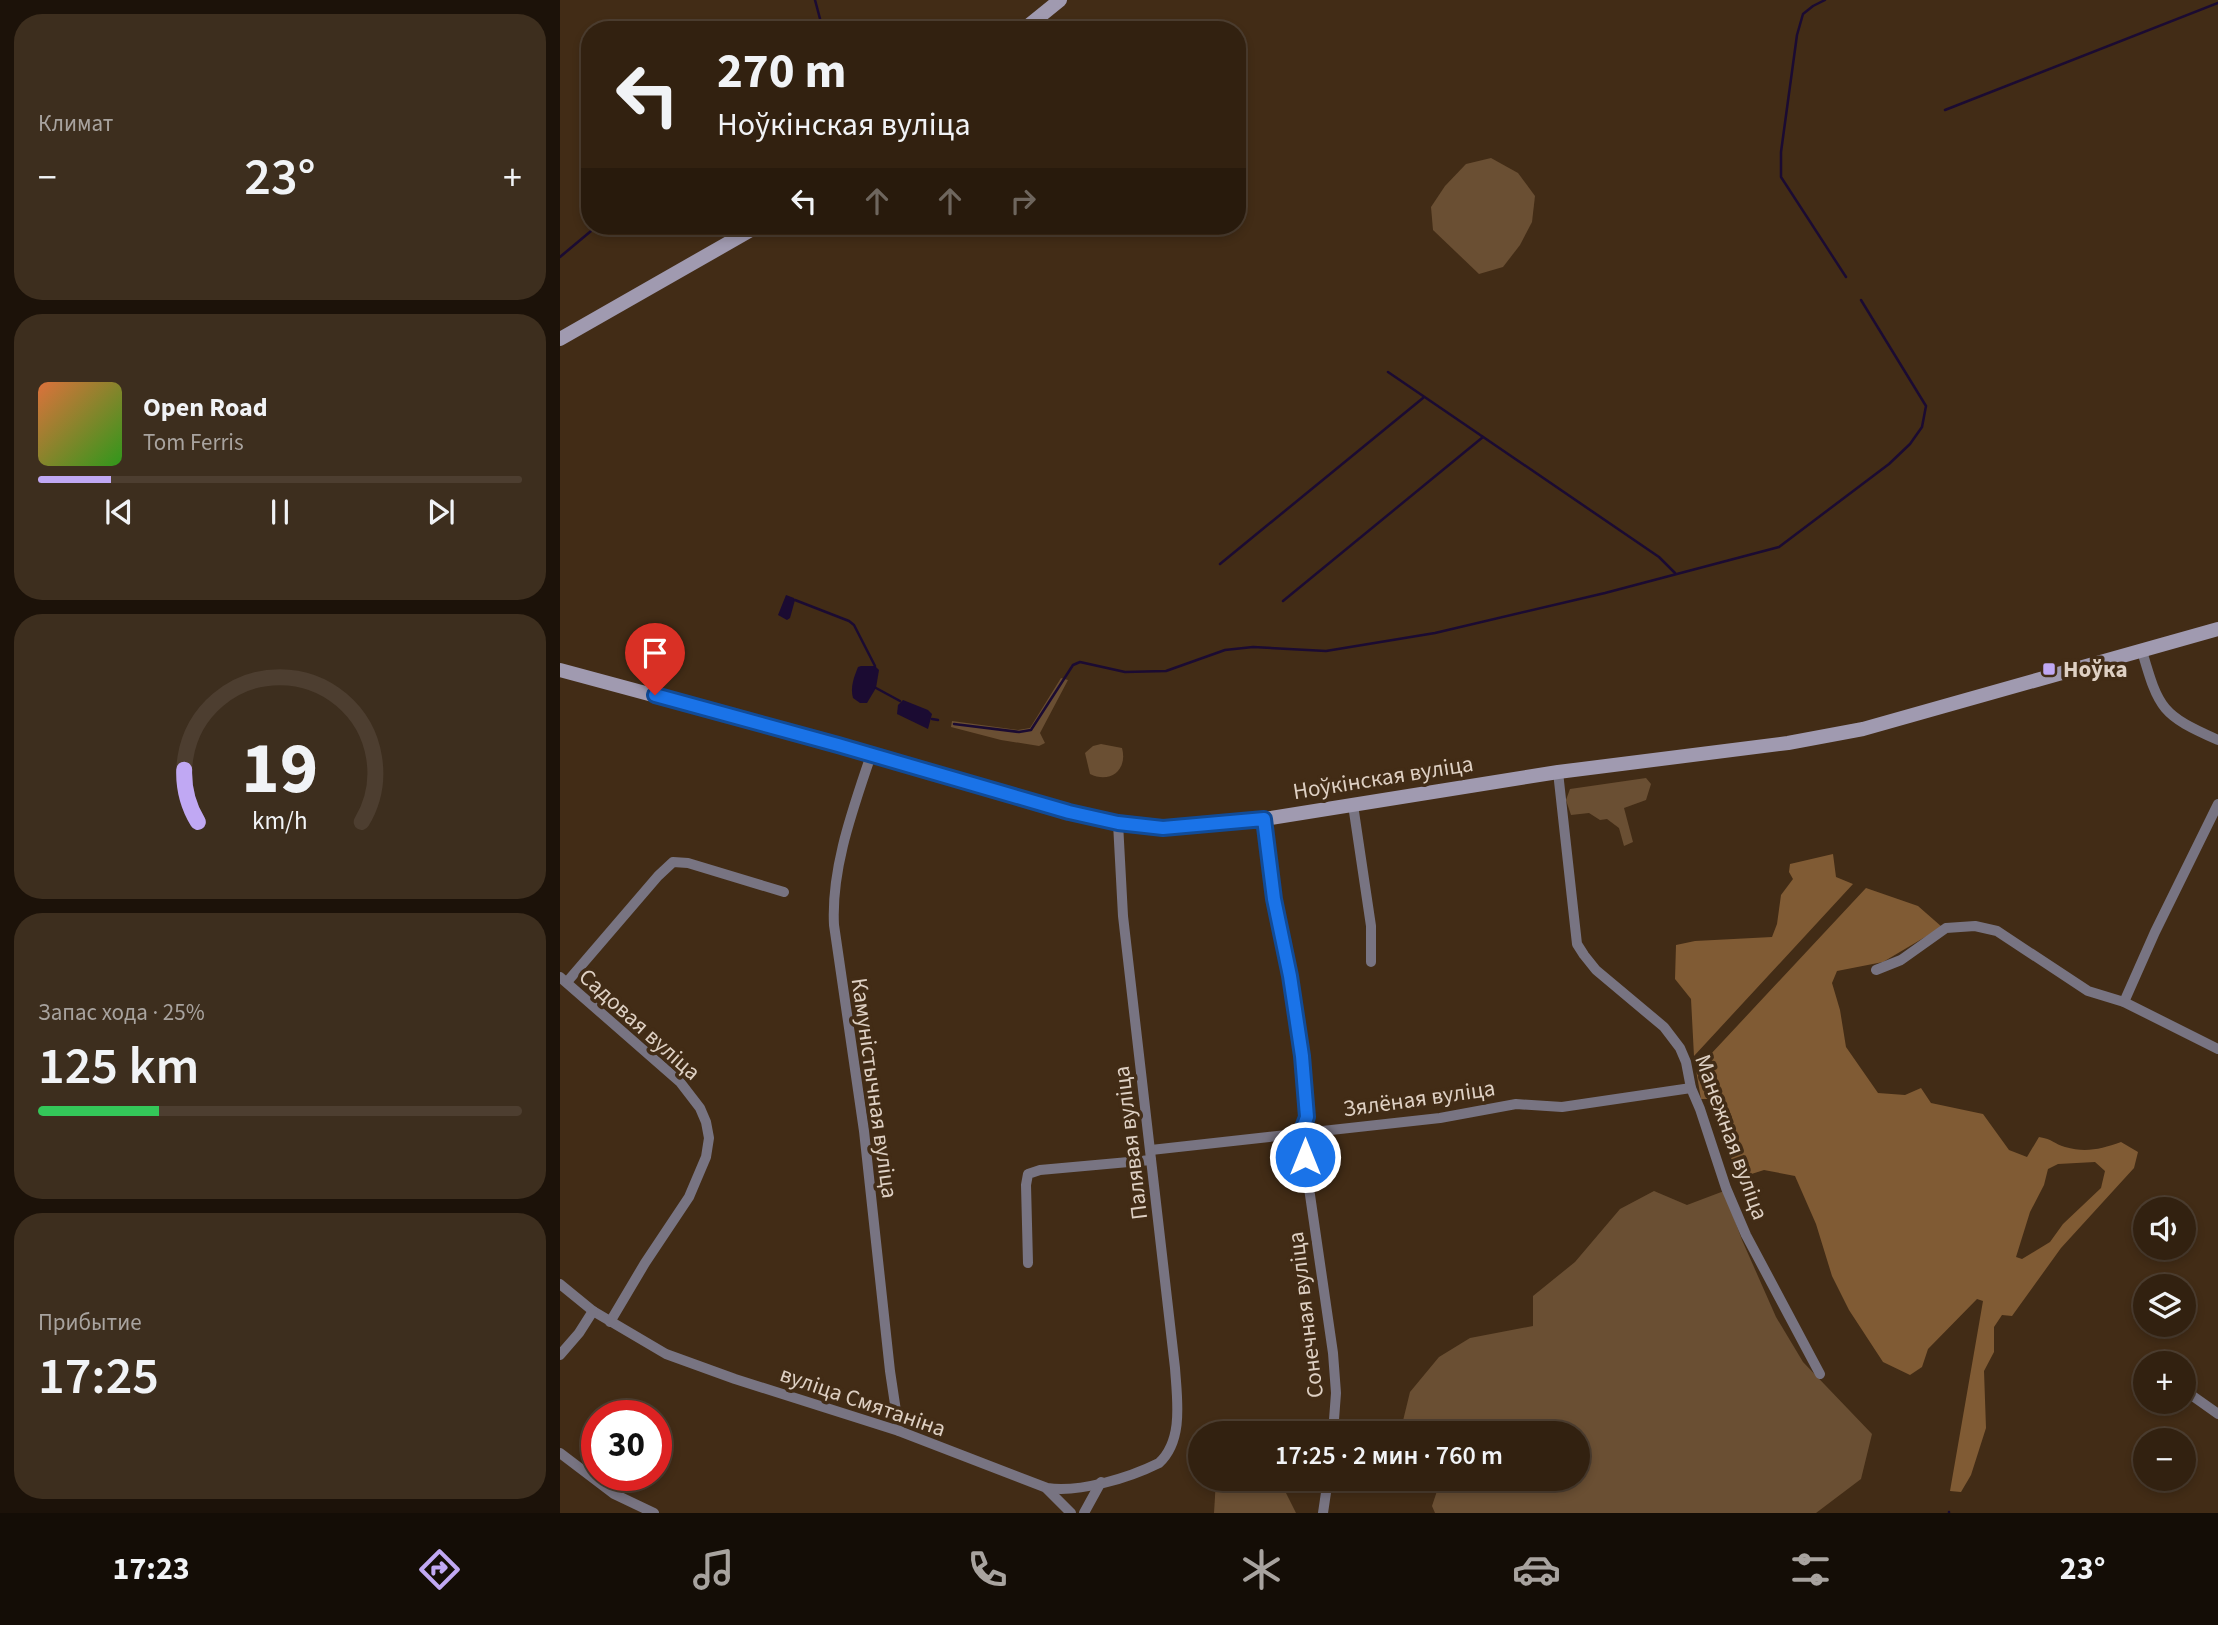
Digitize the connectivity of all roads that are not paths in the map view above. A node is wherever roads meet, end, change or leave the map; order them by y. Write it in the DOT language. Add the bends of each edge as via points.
graph roads {
  1 [pos="1060,0"];
  2 [pos="1034,21"];
  3 [pos="742,235"];
  4 [pos="560,339"];
  5 [pos="2218,629"];
  6 [pos="2142,651"];
  7 [pos="560,670"];
  8 [pos="2218,740"];
  9 [pos="871,755"];
  10 [pos="1558,772"];
  11 [pos="2218,804"];
  12 [pos="1353,805"];
  13 [pos="1264,819"];
  14 [pos="1118,823"];
  15 [pos="783,892"];
  16 [pos="1371,962"];
  17 [pos="1876,970"];
  18 [pos="563,980"];
  19 [pos="2124,1002"];
  20 [pos="2218,1049"];
  21 [pos="1691,1088"];
  22 [pos="1301,1133"];
  23 [pos="1151,1155"];
  24 [pos="1028,1263"];
  25 [pos="560,1284"];
  26 [pos="593,1311"];
  27 [pos="610,1322"];
  28 [pos="560,1355"];
  29 [pos="1820,1374"];
  30 [pos="2196,1398"];
  31 [pos="2218,1414"];
  32 [pos="1334,1421"];
  33 [pos="899,1431"];
  34 [pos="560,1453"];
  35 [pos="1166,1456"];
  36 [pos="1101,1482"];
  37 [pos="1047,1488"];
  38 [pos="1326,1491"];
  39 [pos="654,1513"];
  40 [pos="1071,1513"];
  41 [pos="1084,1513"];
  42 [pos="1323,1513"];
  1 -- 2 [label="main road"];
  3 -- 4 [label="main road"];
  5 -- 6 [label="main road, Ноўкінская вуліца"];
  6 -- 8 [label="street" via="2161,705 2179,721"];
  6 -- 10 [label="main road, Ноўкінская вуліца" via="1863,729"];
  7 -- 9 [label="main road, Ноўкінская вуліца"];
  9 -- 14 [label="main road, Ноўкінская вуліца"];
  9 -- 33 [label="street, Камуністычная вуліца" via="841,857 833,904"];
  10 -- 12 [label="main road, Ноўкінская вуліца"];
  10 -- 21 [label="street, Манежная вуліца" via="1577,944 1596,970 1664,1027 1680,1048"];
  11 -- 19 [label="street"];
  12 -- 13 [label="main road, Ноўкінская вуліца"];
  12 -- 16 [label="street" via="1371,926"];
  13 -- 14 [label="main road, Ноўкінская вуліца" via="1163,828"];
  13 -- 22 [label="street, Сонечная вуліца" via="1302,1056 1307,1117"];
  14 -- 23 [label="street, Палявая вуліца" via="1123,916"];
  15 -- 18 [label="street" via="673,862"];
  17 -- 19 [label="street" via="1900,960 1946,928 1975,926 1997,931 2088,991"];
  18 -- 27 [label="street, Садовая вуліца" via="680,1082 700,1108 709,1138 706,1157 688,1197"];
  19 -- 20 [label="street"];
  21 -- 22 [label="street, Зялёная вуліца" via="1562,1107 1516,1104 1440,1118"];
  21 -- 29 [label="street, Манежная вуліца" via="1746,1235"];
  22 -- 23 [label="street, Зялёная вуліца"];
  22 -- 32 [label="street, Сонечная вуліца" via="1333,1353"];
  23 -- 24 [label="street, Зялёная вуліца" via="1028,1174"];
  23 -- 35 [label="street, Палявая вуліца" via="1177,1403 1173,1442"];
  25 -- 26 [label="street, вуліца Смятаніна"];
  26 -- 27 [label="street, вуліца Смятаніна"];
  26 -- 28 [label="street"];
  27 -- 33 [label="street, вуліца Смятаніна" via="666,1354"];
  30 -- 31 [label="street"];
  33 -- 37 [label="street, вуліца Смятаніна"];
  34 -- 39 [label="street" via="614,1494"];
  35 -- 36 [label="street, вуліца Смятаніна" via="1149,1468"];
  36 -- 37 [label="street, вуліца Смятаніна" via="1063,1491"];
  36 -- 41 [label="street"];
  37 -- 40 [label="street"];
  38 -- 42 [label="street"];
}
